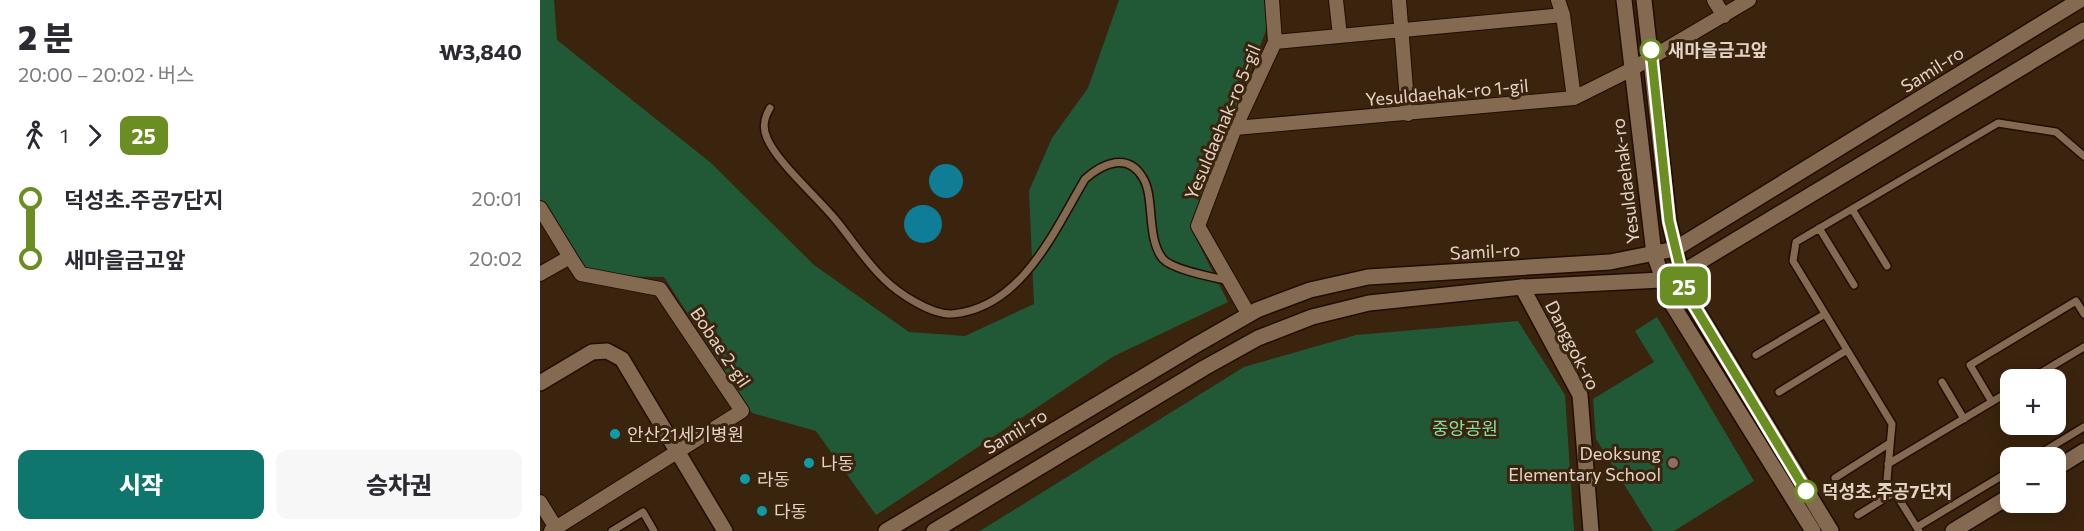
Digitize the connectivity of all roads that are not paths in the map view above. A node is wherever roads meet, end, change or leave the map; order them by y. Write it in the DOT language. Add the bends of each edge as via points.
graph roads {
  1 [pos="1272,0"];
  2 [pos="1336,0"];
  3 [pos="1400,0"];
  4 [pos="1558,0"];
  5 [pos="1623,0"];
  6 [pos="1644,0"];
  7 [pos="1714,0"];
  8 [pos="1749,0"];
  9 [pos="2080,0"];
  10 [pos="1563,15"];
  11 [pos="1724,16"];
  12 [pos="2084,30"];
  13 [pos="1401,31"];
  14 [pos="1340,36"];
  15 [pos="1275,42"];
  16 [pos="1652,57"];
  17 [pos="1632,69"];
  18 [pos="1574,98"];
  19 [pos="770,108"];
  20 [pos="1408,114"];
  21 [pos="1235,129"];
  22 [pos="2083,154"];
  23 [pos="540,208"];
  24 [pos="1852,209"];
  25 [pos="1819,228"];
  26 [pos="1675,249"];
  27 [pos="1654,254"];
  28 [pos="570,257"];
  29 [pos="1887,266"];
  30 [pos="1680,273"];
  31 [pos="540,274"];
  32 [pos="1661,280"];
  33 [pos="1229,281"];
  34 [pos="1854,285"];
  35 [pos="1522,287"];
  36 [pos="1825,314"];
  37 [pos="2084,314"];
  38 [pos="1249,315"];
  39 [pos="2084,347"];
  40 [pos="1847,350"];
  41 [pos="1756,355"];
  42 [pos="2048,369"];
  43 [pos="1942,382"];
  44 [pos="540,383"];
  45 [pos="1779,392"];
  46 [pos="2000,397"];
  47 [pos="1992,402"];
  48 [pos="1964,418"];
  49 [pos="2084,427"];
  50 [pos="1890,443"];
  51 [pos="2051,447"];
  52 [pos="677,451"];
  53 [pos="2084,451"];
  54 [pos="2066,462"];
  55 [pos="1888,464"];
  56 [pos="2000,477"];
  57 [pos="1834,478"];
  58 [pos="1895,492"];
  59 [pos="540,502"];
  60 [pos="2000,502"];
  61 [pos="1858,515"];
  62 [pos="1918,529"];
  63 [pos="553,530"];
  64 [pos="612,531"];
  65 [pos="654,531"];
  66 [pos="725,531"];
  67 [pos="886,531"];
  68 [pos="934,531"];
  69 [pos="1591,531"];
  70 [pos="1813,531"];
  71 [pos="1831,531"];
  72 [pos="1953,531"];
  1 -- 15 [label="street, Yesuldaehak-ro 5-gil"];
  2 -- 14 [label="street"];
  3 -- 13 [label="street"];
  4 -- 10 [label="street"];
  5 -- 17 [label="main road, Yesuldaehak-ro"];
  6 -- 16 [label="main road"];
  7 -- 11 [label="street"];
  8 -- 11 [label="street, Yesuldaehak-ro 1-gil"];
  9 -- 26 [label="main road, Samil-ro"];
  10 -- 13 [label="street"];
  10 -- 18 [label="street"];
  11 -- 16 [label="street, Yesuldaehak-ro 1-gil"];
  12 -- 30 [label="main road, Samil-ro"];
  13 -- 14 [label="street"];
  13 -- 20 [label="street"];
  14 -- 15 [label="street"];
  15 -- 21 [label="street, Yesuldaehak-ro 5-gil"];
  16 -- 17 [label="street, Yesuldaehak-ro 1-gil"];
  16 -- 26 [label="main road"];
  17 -- 18 [label="street, Yesuldaehak-ro 1-gil"];
  17 -- 27 [label="main road, Yesuldaehak-ro"];
  18 -- 20 [label="street, Yesuldaehak-ro 1-gil"];
  19 -- 33 [label="lane" via="764,119 768,141 885,280 937,311 965,311 988,302 1013,285 1038,261 1085,179 1119,161 1144,178 1157,249 1164,261"];
  20 -- 21 [label="street, Yesuldaehak-ro 1-gil"];
  21 -- 33 [label="street, Yesuldaehak-ro 5-gil" via="1198,226"];
  22 -- 24 [label="lane" via="2056,132 1998,123"];
  23 -- 28 [label="street, Bobae 2-gil"];
  24 -- 25 [label="lane"];
  24 -- 29 [label="lane"];
  25 -- 34 [label="lane"];
  25 -- 36 [label="lane" via="1796,242 1793,261"];
  26 -- 27 [label="main road, Samil-ro"];
  26 -- 30 [label="main road"];
  27 -- 32 [label="main road, Yesuldaehak-ro"];
  27 -- 38 [label="main road, Samil-ro" via="1610,262 1368,277 1310,290"];
  28 -- 31 [label="street"];
  28 -- 52 [label="street, Bobae 2-gil" via="581,274 660,289 742,411"];
  30 -- 32 [label="main road, Samil-ro"];
  30 -- 71 [label="main road" via="1686,292"];
  32 -- 35 [label="main road, Samil-ro"];
  32 -- 70 [label="main road, Yesuldaehak-ro" via="1672,304"];
  33 -- 38 [label="street, Yesuldaehak-ro 5-gil"];
  35 -- 68 [label="main road, Samil-ro" via="1369,303 1312,317 1258,339"];
  35 -- 69 [label="main road, Danggok-ro" via="1580,395"];
  36 -- 40 [label="lane"];
  36 -- 41 [label="lane"];
  37 -- 47 [label="lane" via="2076,301 1970,365"];
  38 -- 67 [label="main road, Samil-ro"];
  39 -- 42 [label="lane"];
  40 -- 45 [label="lane"];
  40 -- 50 [label="lane" via="1892,424"];
  43 -- 48 [label="lane"];
  44 -- 52 [label="main road" via="592,352 607,351 622,359"];
  46 -- 47 [label="lane"];
  47 -- 48 [label="lane"];
  48 -- 55 [label="lane"];
  49 -- 51 [label="lane"];
  50 -- 55 [label="lane"];
  50 -- 57 [label="lane"];
  52 -- 63 [label="street, Bobae 2-gil"];
  52 -- 66 [label="main road"];
  53 -- 54 [label="main road"];
  55 -- 58 [label="lane" via="1887,480"];
  56 -- 62 [label="lane"];
  58 -- 61 [label="lane"];
  58 -- 62 [label="lane"];
  59 -- 63 [label="street"];
  60 -- 72 [label="main road"];
  64 -- 65 [label="lane" via="643,512"];
}
